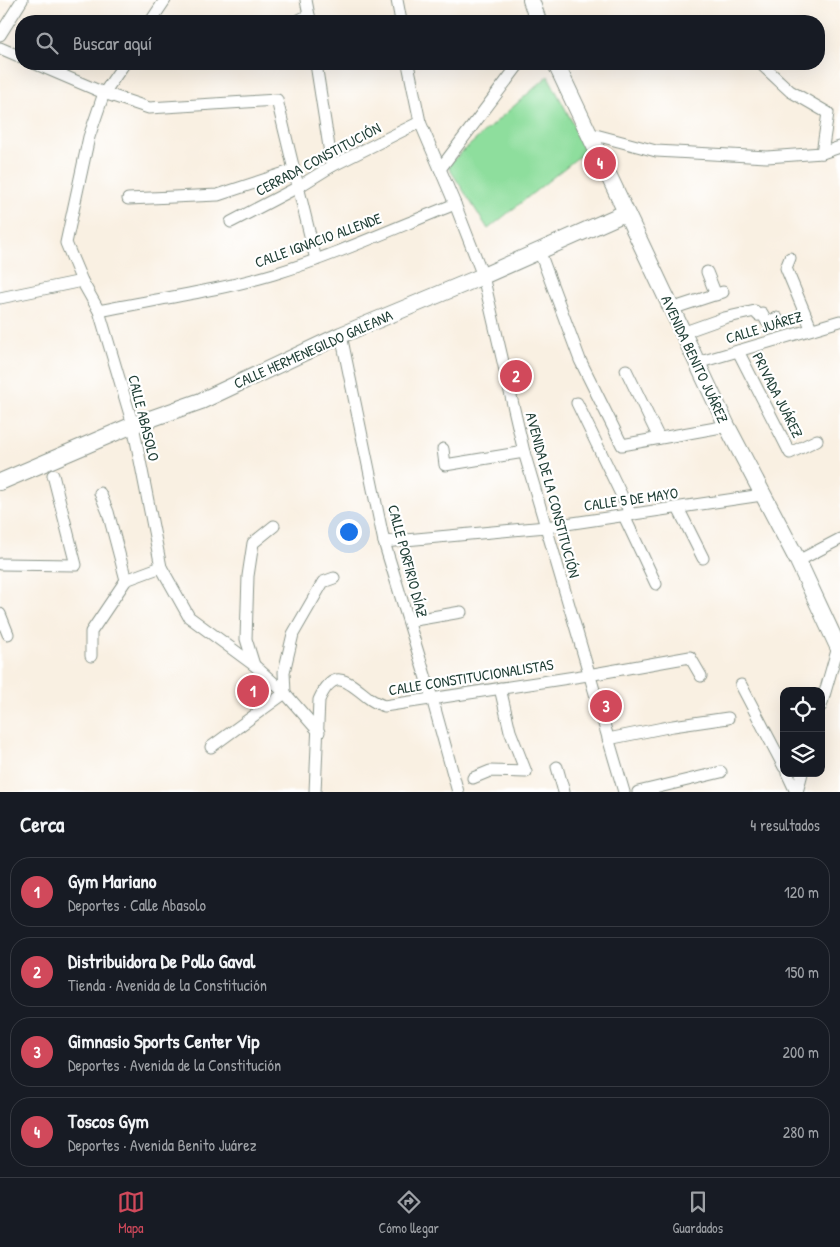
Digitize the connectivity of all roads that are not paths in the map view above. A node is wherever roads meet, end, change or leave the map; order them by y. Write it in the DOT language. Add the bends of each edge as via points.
graph roads {
  1 [pos="22,0"];
  2 [pos="165,0"];
  3 [pos="306,0"];
  4 [pos="398,0"];
  5 [pos="531,0"];
  6 [pos="155,15"];
  7 [pos="308,15"];
  8 [pos="400,15"];
  9 [pos="536,15"];
  10 [pos="0,35"];
  11 [pos="0,48"];
  12 [pos="15,55"];
  13 [pos="50,70"];
  14 [pos="120,70"];
  15 [pos="317,70"];
  16 [pos="409,70"];
  17 [pos="514,70"];
  18 [pos="559,70"];
  19 [pos="767,70"];
  20 [pos="104,93"];
  21 [pos="420,122"];
  22 [pos="588,133"];
  23 [pos="840,147"];
  24 [pos="822,153"];
  25 [pos="332,166"];
  26 [pos="440,169"];
  27 [pos="294,170"];
  28 [pos="298,187"];
  29 [pos="128,199"];
  30 [pos="455,204"];
  31 [pos="625,213"];
  32 [pos="231,222"];
  33 [pos="539,250"];
  34 [pos="790,258"];
  35 [pos="316,260"];
  36 [pos="707,272"];
  37 [pos="483,276"];
  38 [pos="82,281"];
  39 [pos="691,289"];
  40 [pos="0,298"];
  41 [pos="697,300"];
  42 [pos="671,309"];
  43 [pos="99,311"];
  44 [pos="777,318"];
  45 [pos="840,321"];
  46 [pos="811,328"];
  47 [pos="682,333"];
  48 [pos="341,335"];
  49 [pos="738,350"];
  50 [pos="697,363"];
  51 [pos="626,370"];
  52 [pos="577,403"];
  53 [pos="133,425"];
  54 [pos="727,426"];
  55 [pos="659,438"];
  56 [pos="817,440"];
  57 [pos="443,449"];
  58 [pos="524,452"];
  59 [pos="53,475"];
  60 [pos="0,482"];
  61 [pos="100,493"];
  62 [pos="762,495"];
  63 [pos="678,508"];
  64 [pos="627,515"];
  65 [pos="274,526"];
  66 [pos="546,527"];
  67 [pos="840,539"];
  68 [pos="384,542"];
  69 [pos="703,558"];
  70 [pos="798,561"];
  71 [pos="0,564"];
  72 [pos="161,567"];
  73 [pos="334,578"];
  74 [pos="126,580"];
  75 [pos="656,584"];
  76 [pos="461,612"];
  77 [pos="0,614"];
  78 [pos="409,621"];
  79 [pos="8,634"];
  80 [pos="839,648"];
  81 [pos="91,656"];
  82 [pos="254,665"];
  83 [pos="588,675"];
  84 [pos="702,676"];
  85 [pos="741,685"];
  86 [pos="500,688"];
  87 [pos="286,693"];
  88 [pos="825,693"];
  89 [pos="432,698"];
  90 [pos="728,718"];
  91 [pos="319,732"];
  92 [pos="608,739"];
  93 [pos="211,747"];
  94 [pos="780,759"];
  95 [pos="557,767"];
  96 [pos="721,772"];
  97 [pos="473,778"];
  98 [pos="798,785"];
  99 [pos="315,792"];
  100 [pos="458,792"];
  101 [pos="564,792"];
  102 [pos="624,792"];
  103 [pos="638,792"];
  104 [pos="809,792"];
  1 -- 10 [label="street"];
  2 -- 6 [label="street"];
  3 -- 7 [label="street"];
  4 -- 8 [label="street"];
  5 -- 9 [label="street"];
  11 -- 12 [label="street"];
  13 -- 20 [label="street"];
  14 -- 20 [label="street, CALLE ABASOLO"];
  15 -- 25 [label="street"];
  16 -- 21 [label="street, AVENIDA DE LA CONSTITUCIÓN"];
  17 -- 26 [label="street"];
  18 -- 22 [label="street, AVENIDA BENITO JUÁREZ"];
  19 -- 24 [label="street" via="790,91 828,113"];
  20 -- 27 [label="street" via="150,108 277,100"];
  20 -- 38 [label="street, CALLE ABASOLO" via="89,137 66,243"];
  21 -- 25 [label="street, CERRADA CONSTITUCIÓN"];
  21 -- 26 [label="street, AVENIDA DE LA CONSTITUCIÓN"];
  22 -- 24 [label="street" via="656,152 767,157"];
  22 -- 31 [label="street, AVENIDA BENITO JUÁREZ"];
  23 -- 24 [label="street"];
  25 -- 28 [label="street, CERRADA CONSTITUCIÓN"];
  26 -- 30 [label="street, AVENIDA DE LA CONSTITUCIÓN"];
  27 -- 28 [label="street"];
  27 -- 29 [label="street" via="218,195"];
  28 -- 32 [label="street, CERRADA CONSTITUCIÓN"];
  28 -- 35 [label="street"];
  30 -- 35 [label="street, CALLE IGNACIO ALLENDE"];
  30 -- 37 [label="street, AVENIDA DE LA CONSTITUCIÓN"];
  31 -- 33 [label="street, CALLE HERMENEGILDO GALEANA"];
  31 -- 42 [label="street, AVENIDA BENITO JUÁREZ"];
  33 -- 37 [label="street, CALLE HERMENEGILDO GALEANA"];
  33 -- 55 [label="street" via="580,360 622,445"];
  34 -- 46 [label="street" via="786,268"];
  35 -- 43 [label="street, CALLE IGNACIO ALLENDE" via="233,285"];
  36 -- 41 [label="street" via="720,294"];
  37 -- 48 [label="street, CALLE HERMENEGILDO GALEANA"];
  37 -- 58 [label="street, AVENIDA DE LA CONSTITUCIÓN"];
  38 -- 40 [label="street"];
  38 -- 43 [label="street, CALLE ABASOLO"];
  39 -- 41 [label="street"];
  41 -- 42 [label="street"];
  42 -- 47 [label="street, AVENIDA BENITO JUÁREZ"];
  43 -- 53 [label="street, CALLE ABASOLO"];
  44 -- 47 [label="street" via="767,322 762,313 758,315 756,311"];
  45 -- 46 [label="street, CALLE JUÁREZ"];
  46 -- 49 [label="street, CALLE JUÁREZ"];
  47 -- 50 [label="street, AVENIDA BENITO JUÁREZ"];
  48 -- 53 [label="street, CALLE HERMENEGILDO GALEANA" via="201,401"];
  48 -- 68 [label="street, CALLE PORFIRIO DÍAZ"];
  49 -- 50 [label="street, CALLE JUÁREZ"];
  49 -- 56 [label="street, PRIVADA JUÁREZ" via="790,453"];
  50 -- 54 [label="street, AVENIDA BENITO JUÁREZ"];
  51 -- 55 [label="street"];
  52 -- 64 [label="street"];
  53 -- 60 [label="street, CALLE HERMENEGILDO GALEANA"];
  53 -- 72 [label="street, CALLE ABASOLO"];
  54 -- 55 [label="street"];
  54 -- 62 [label="street, AVENIDA BENITO JUÁREZ"];
  57 -- 58 [label="street" via="445,465"];
  58 -- 66 [label="street, AVENIDA DE LA CONSTITUCIÓN"];
  59 -- 71 [label="street" via="76,565"];
  61 -- 74 [label="street"];
  62 -- 63 [label="street, CALLE 5 DE MAYO"];
  62 -- 70 [label="street, AVENIDA BENITO JUÁREZ"];
  63 -- 64 [label="street, CALLE 5 DE MAYO"];
  63 -- 69 [label="street"];
  64 -- 66 [label="street, CALLE 5 DE MAYO"];
  64 -- 75 [label="street"];
  65 -- 82 [label="street" via="253,543 250,559 246,639"];
  66 -- 68 [label="street, CALLE 5 DE MAYO"];
  66 -- 83 [label="street, AVENIDA DE LA CONSTITUCIÓN"];
  67 -- 70 [label="street"];
  68 -- 78 [label="street, CALLE PORFIRIO DÍAZ"];
  70 -- 80 [label="street, AVENIDA BENITO JUÁREZ"];
  72 -- 74 [label="street"];
  72 -- 82 [label="street, CALLE ABASOLO" via="189,617"];
  73 -- 87 [label="street" via="323,582 293,634 284,672"];
  74 -- 81 [label="street" via="91,632"];
  76 -- 78 [label="street"];
  77 -- 79 [label="street"];
  78 -- 89 [label="street, CALLE PORFIRIO DÍAZ"];
  80 -- 88 [label="street"];
  82 -- 87 [label="street, CALLE ABASOLO"];
  83 -- 84 [label="street, CALLE CONSTITUCIONALISTAS" via="690,657"];
  83 -- 86 [label="street, CALLE CONSTITUCIONALISTAS"];
  83 -- 92 [label="street, AVENIDA DE LA CONSTITUCIÓN"];
  85 -- 94 [label="street"];
  86 -- 89 [label="street, CALLE CONSTITUCIONALISTAS"];
  86 -- 97 [label="street" via="510,731 526,772 490,771"];
  87 -- 91 [label="street, CALLE ABASOLO"];
  87 -- 93 [label="street"];
  89 -- 91 [label="street, CALLE CONSTITUCIONALISTAS" via="384,706 371,701 350,682 340,679 330,683 319,700"];
  89 -- 100 [label="street, CALLE PORFIRIO DÍAZ"];
  90 -- 92 [label="street"];
  91 -- 99 [label="street, CALLE CONSTITUCIONALISTAS"];
  92 -- 102 [label="street, AVENIDA DE LA CONSTITUCIÓN"];
  95 -- 101 [label="street"];
  96 -- 103 [label="street"];
  98 -- 104 [label="street"];
}
